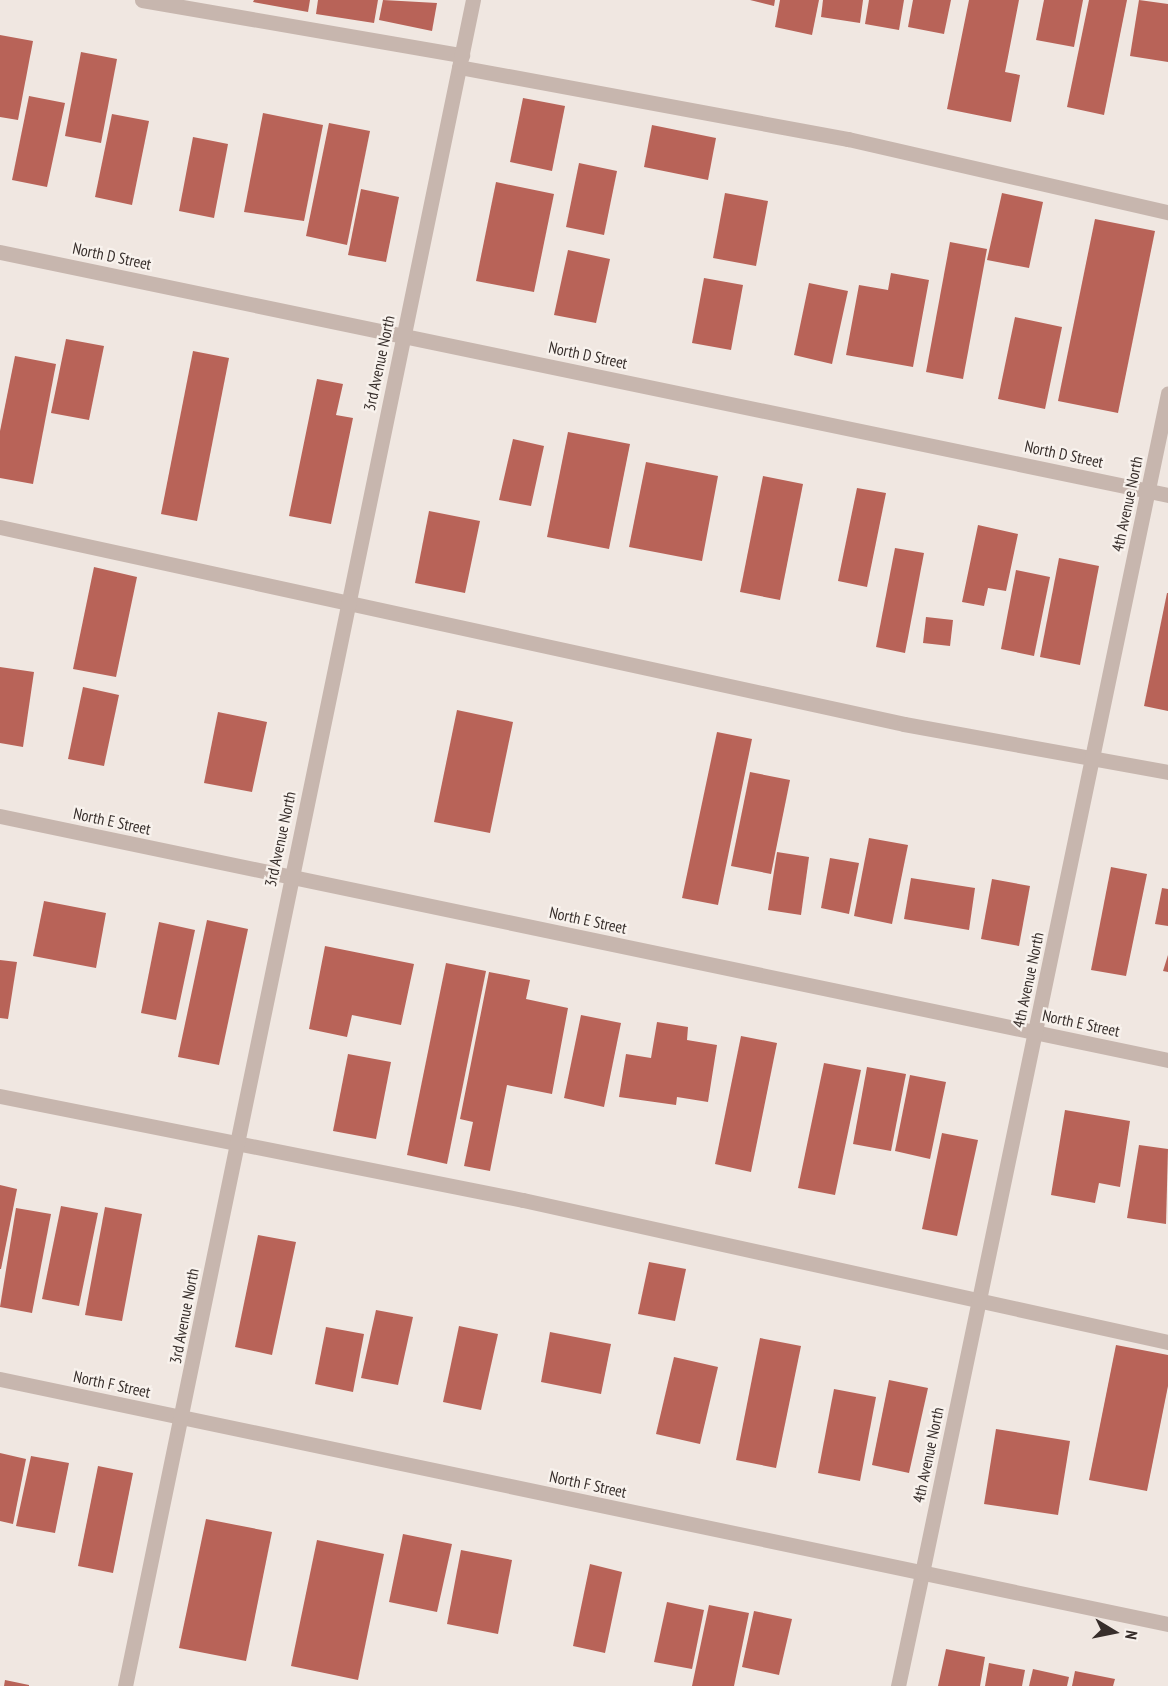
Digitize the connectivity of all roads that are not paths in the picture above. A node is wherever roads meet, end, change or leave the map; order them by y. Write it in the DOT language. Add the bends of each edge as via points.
graph roads {
  1 [pos="142,0"];
  2 [pos="473,0"];
  3 [pos="461,61"];
  4 [pos="1168,212"];
  5 [pos="0,252"];
  6 [pos="404,336"];
  7 [pos="1168,393"];
  8 [pos="1148,490"];
  9 [pos="1168,495"];
  10 [pos="0,527"];
  11 [pos="348,601"];
  12 [pos="1093,754"];
  13 [pos="1168,772"];
  14 [pos="0,816"];
  15 [pos="291,877"];
  16 [pos="1035,1032"];
  17 [pos="1168,1060"];
  18 [pos="0,1096"];
  19 [pos="235,1146"];
  20 [pos="979,1298"];
  21 [pos="1168,1342"];
  22 [pos="0,1379"];
  23 [pos="182,1417"];
  24 [pos="922,1573"];
  25 [pos="1168,1624"];
  26 [pos="125,1686"];
  27 [pos="898,1686"];
  1 -- 3 [label="street"];
  2 -- 3 [label="street, 3rd Avenue North"];
  3 -- 4 [label="street" via="848,139"];
  3 -- 6 [label="street, 3rd Avenue North"];
  5 -- 6 [label="street, North D Street"];
  6 -- 8 [label="street, North D Street"];
  6 -- 11 [label="street, 3rd Avenue North"];
  7 -- 8 [label="street, 4th Avenue North"];
  8 -- 9 [label="street, North D Street"];
  8 -- 12 [label="street, 4th Avenue North"];
  10 -- 11 [label="street"];
  11 -- 12 [label="street" via="904,724"];
  11 -- 15 [label="street, 3rd Avenue North"];
  12 -- 13 [label="street"];
  12 -- 16 [label="street, 4th Avenue North"];
  14 -- 15 [label="street, North E Street"];
  15 -- 16 [label="street, North E Street"];
  15 -- 19 [label="street, 3rd Avenue North"];
  16 -- 17 [label="street, North E Street"];
  16 -- 20 [label="street, 4th Avenue North"];
  18 -- 19 [label="street"];
  19 -- 20 [label="street" via="363,1168"];
  19 -- 23 [label="street, 3rd Avenue North"];
  20 -- 21 [label="street"];
  20 -- 24 [label="street, 4th Avenue North"];
  22 -- 23 [label="street, North F Street"];
  23 -- 24 [label="street, North F Street"];
  23 -- 26 [label="street, 3rd Avenue North"];
  24 -- 25 [label="street, North F Street"];
  24 -- 27 [label="street, 4th Avenue North"];
}
